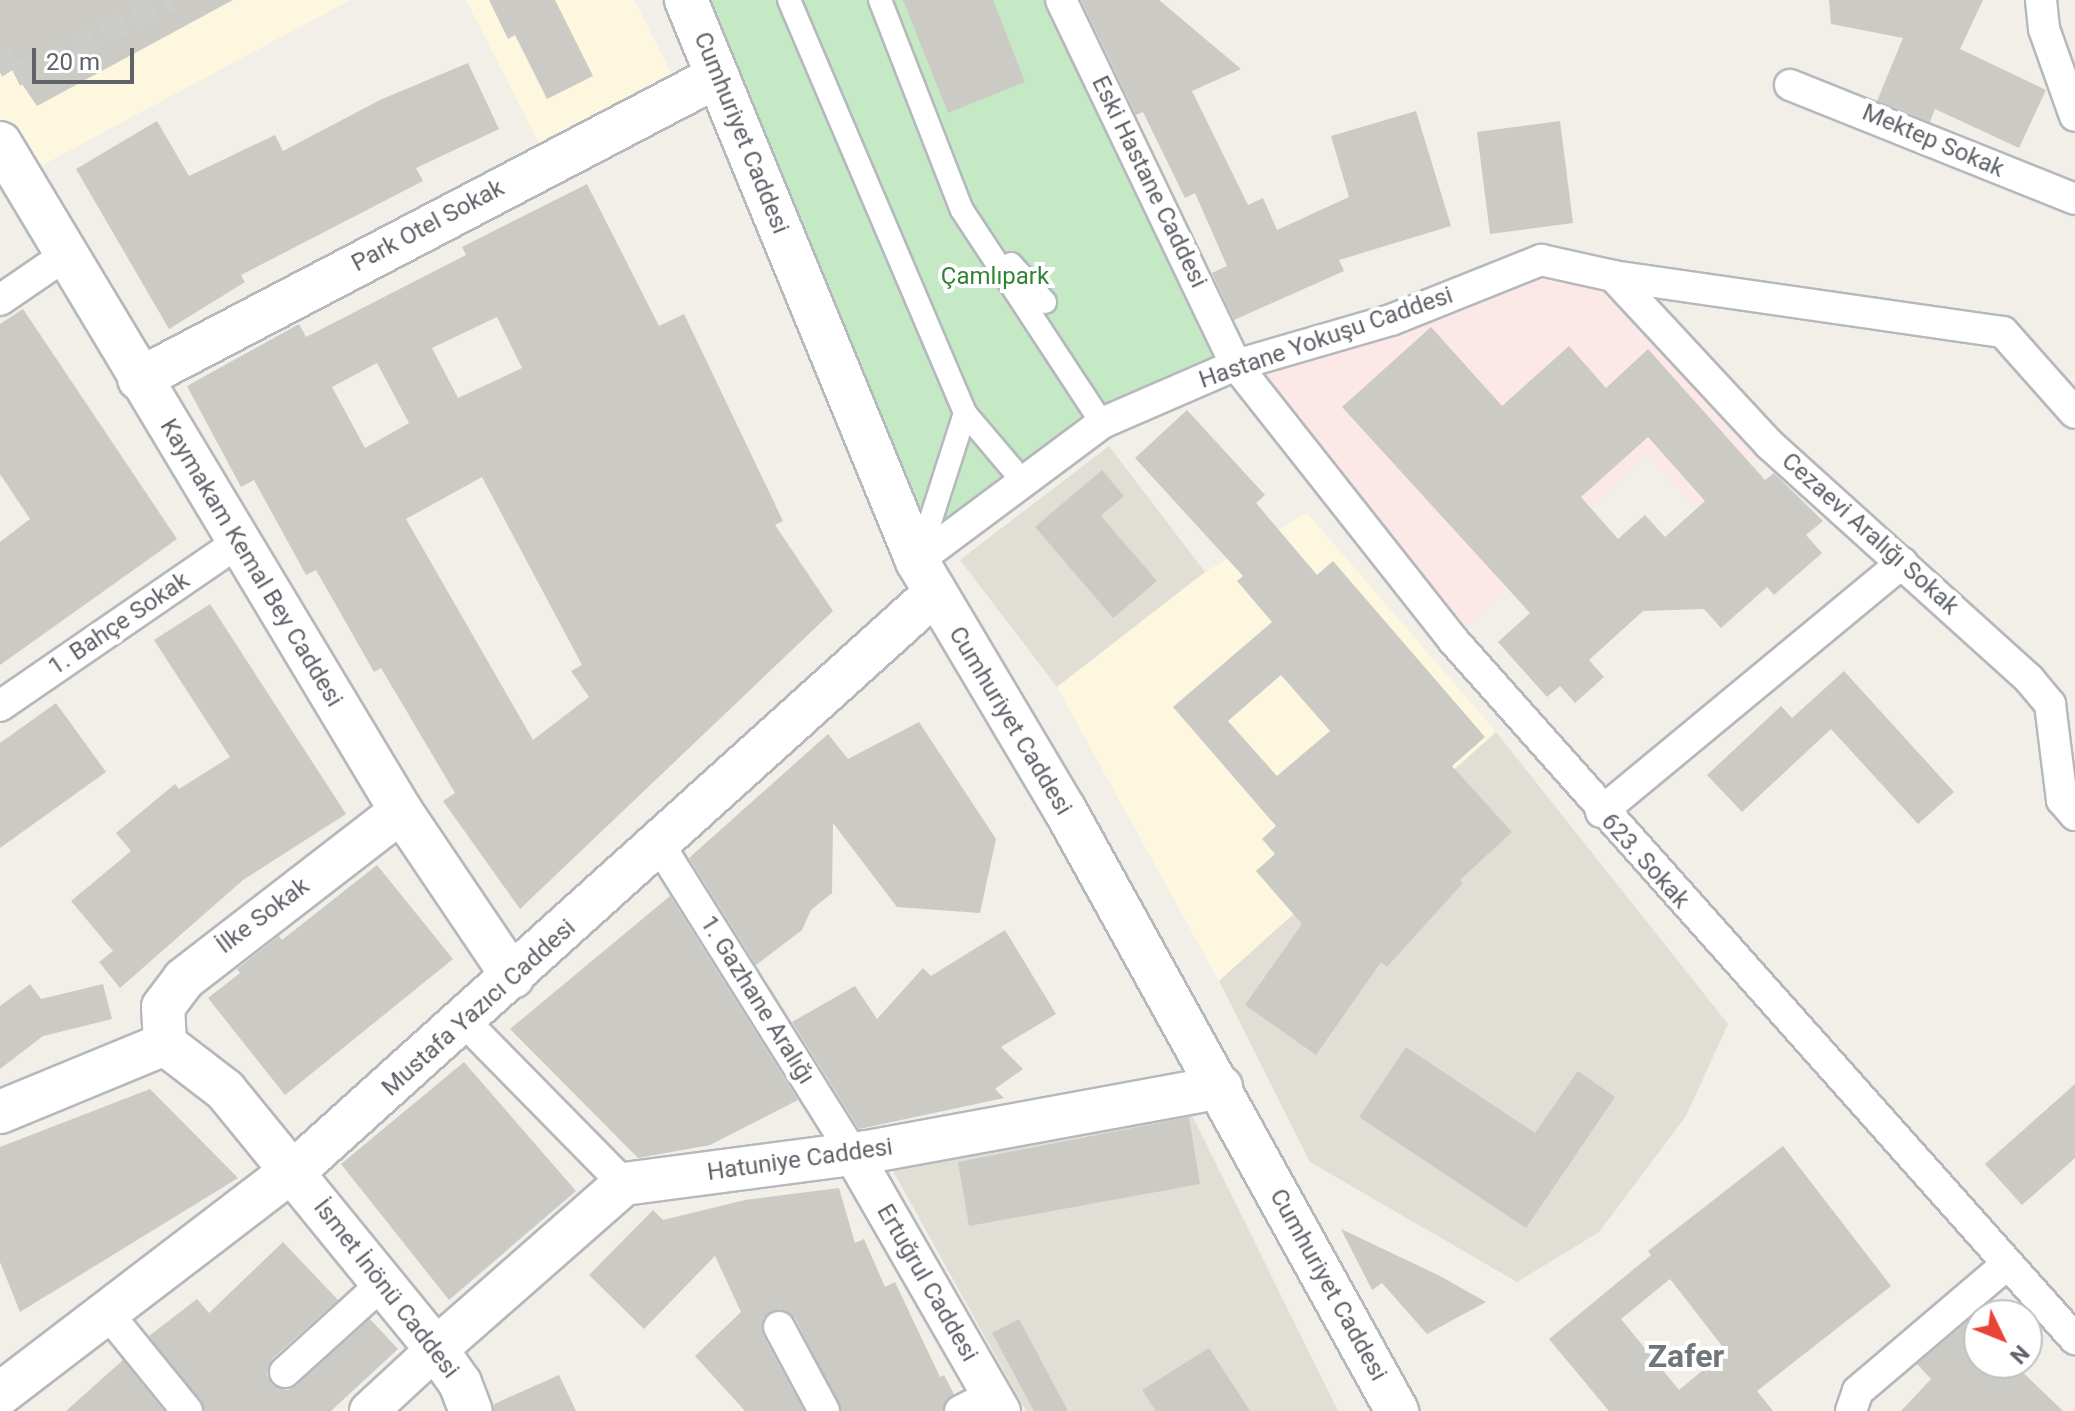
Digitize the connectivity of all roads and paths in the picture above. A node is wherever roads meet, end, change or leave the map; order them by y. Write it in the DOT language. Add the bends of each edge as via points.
graph roads {
  1 [pos="686,0"];
  2 [pos="789,0"];
  3 [pos="880,0"];
  4 [pos="1061,0"];
  5 [pos="2041,0"];
  6 [pos="718,76"];
  7 [pos="1790,85"];
  8 [pos="2075,116"];
  9 [pos="0,143"];
  10 [pos="2075,199"];
  11 [pos="962,210"];
  12 [pos="70,252"];
  13 [pos="1613,276"];
  14 [pos="0,300"];
  15 [pos="1045,302"];
  16 [pos="1236,365"];
  17 [pos="139,379"];
  18 [pos="965,413"];
  19 [pos="2075,413"];
  20 [pos="1102,423"];
  21 [pos="1021,479"];
  22 [pos="237,543"];
  23 [pos="1902,563"];
  24 [pos="925,577"];
  25 [pos="0,706"];
  26 [pos="401,811"];
  27 [pos="1601,812"];
  28 [pos="2075,815"];
  29 [pos="660,846"];
  30 [pos="513,977"];
  31 [pos="465,1022"];
  32 [pos="165,1044"];
  33 [pos="1221,1087"];
  34 [pos="0,1112"];
  35 [pos="853,1154"];
  36 [pos="292,1172"];
  37 [pos="624,1184"];
  38 [pos="2007,1264"];
  39 [pos="383,1283"];
  40 [pos="105,1310"];
  41 [pos="779,1327"];
  42 [pos="2075,1339"];
  43 [pos="436,1349"];
  44 [pos="285,1372"];
  45 [pos="0,1394"];
  46 [pos="984,1405"];
  47 [pos="187,1411"];
  48 [pos="369,1411"];
  49 [pos="471,1411"];
  50 [pos="824,1411"];
  51 [pos="1397,1411"];
  52 [pos="1851,1411"];
  1 -- 6 [label="main road, Cumhuriyet Caddesi"];
  2 -- 18 [label="street"];
  3 -- 11 [label="street"];
  4 -- 16 [label="street, Eski Hastane Caddesi"];
  5 -- 8 [label="street" via="2044,29"];
  6 -- 17 [label="main road, Park Otel Sokak"];
  6 -- 24 [label="main road, Cumhuriyet Caddesi"];
  7 -- 10 [label="street, Mektep Sokak"];
  9 -- 12 [label="main road, Kaymakam Kemal Bey Caddesi"];
  11 -- 15 [label="street"];
  11 -- 20 [label="street"];
  12 -- 14 [label="street"];
  12 -- 17 [label="main road, Kaymakam Kemal Bey Caddesi"];
  13 -- 16 [label="street, Hastane Yokuşu Caddesi" via="1541,260 1391,320"];
  13 -- 19 [label="street, Hastane Yokuşu Caddesi" via="2003,332"];
  13 -- 23 [label="street, Cezaevi Aralığı Sokak" via="1769,444"];
  16 -- 20 [label="street, Hastane Yokuşu Caddesi"];
  16 -- 27 [label="street, 623. Sokak" via="1453,640"];
  17 -- 22 [label="main road, Kaymakam Kemal Bey Caddesi"];
  18 -- 21 [label="street"];
  18 -- 24 [label="street"];
  20 -- 21 [label="street, Hastane Yokuşu Caddesi"];
  21 -- 24 [label="street, Hastane Yokuşu Caddesi"];
  22 -- 25 [label="street, 1. Bahçe Sokak"];
  22 -- 26 [label="main road, Kaymakam Kemal Bey Caddesi"];
  23 -- 27 [label="street"];
  23 -- 28 [label="street, Cezaevi Aralığı Sokak" via="2050,704 2062,800"];
  24 -- 29 [label="main road, Mustafa Yazıcı Caddesi"];
  24 -- 33 [label="main road, Cumhuriyet Caddesi" via="1065,810"];
  26 -- 30 [label="main road, Kaymakam Kemal Bey Caddesi"];
  26 -- 32 [label="main road, İlke Sokak" via="184,979 163,1007"];
  27 -- 38 [label="street, 623. Sokak"];
  29 -- 30 [label="main road, Mustafa Yazıcı Caddesi"];
  29 -- 35 [label="street, 1. Gazhane Aralığı"];
  30 -- 31 [label="main road, Mustafa Yazıcı Caddesi"];
  31 -- 36 [label="main road, Mustafa Yazıcı Caddesi"];
  31 -- 37 [label="street"];
  32 -- 34 [label="main road"];
  32 -- 36 [label="main road, İsmet İnönü Caddesi" via="225,1090"];
  33 -- 35 [label="main road, Hatuniye Caddesi"];
  33 -- 51 [label="main road, Cumhuriyet Caddesi"];
  35 -- 37 [label="main road, Hatuniye Caddesi"];
  35 -- 46 [label="street, Ertuğrul Caddesi"];
  36 -- 39 [label="main road, İsmet İnönü Caddesi"];
  36 -- 40 [label="main road, Mustafa Yazıcı Caddesi"];
  37 -- 43 [label="main road"];
  38 -- 42 [label="street, 623. Sokak"];
  38 -- 52 [label="street" via="1858,1391"];
  39 -- 43 [label="main road, İsmet İnönü Caddesi"];
  39 -- 44 [label="street"];
  40 -- 45 [label="main road, Mustafa Yazıcı Caddesi"];
  40 -- 47 [label="street"];
  41 -- 50 [label="street"];
  43 -- 48 [label="street"];
  43 -- 49 [label="main road, İsmet İnönü Caddesi" via="460,1383"];
}
